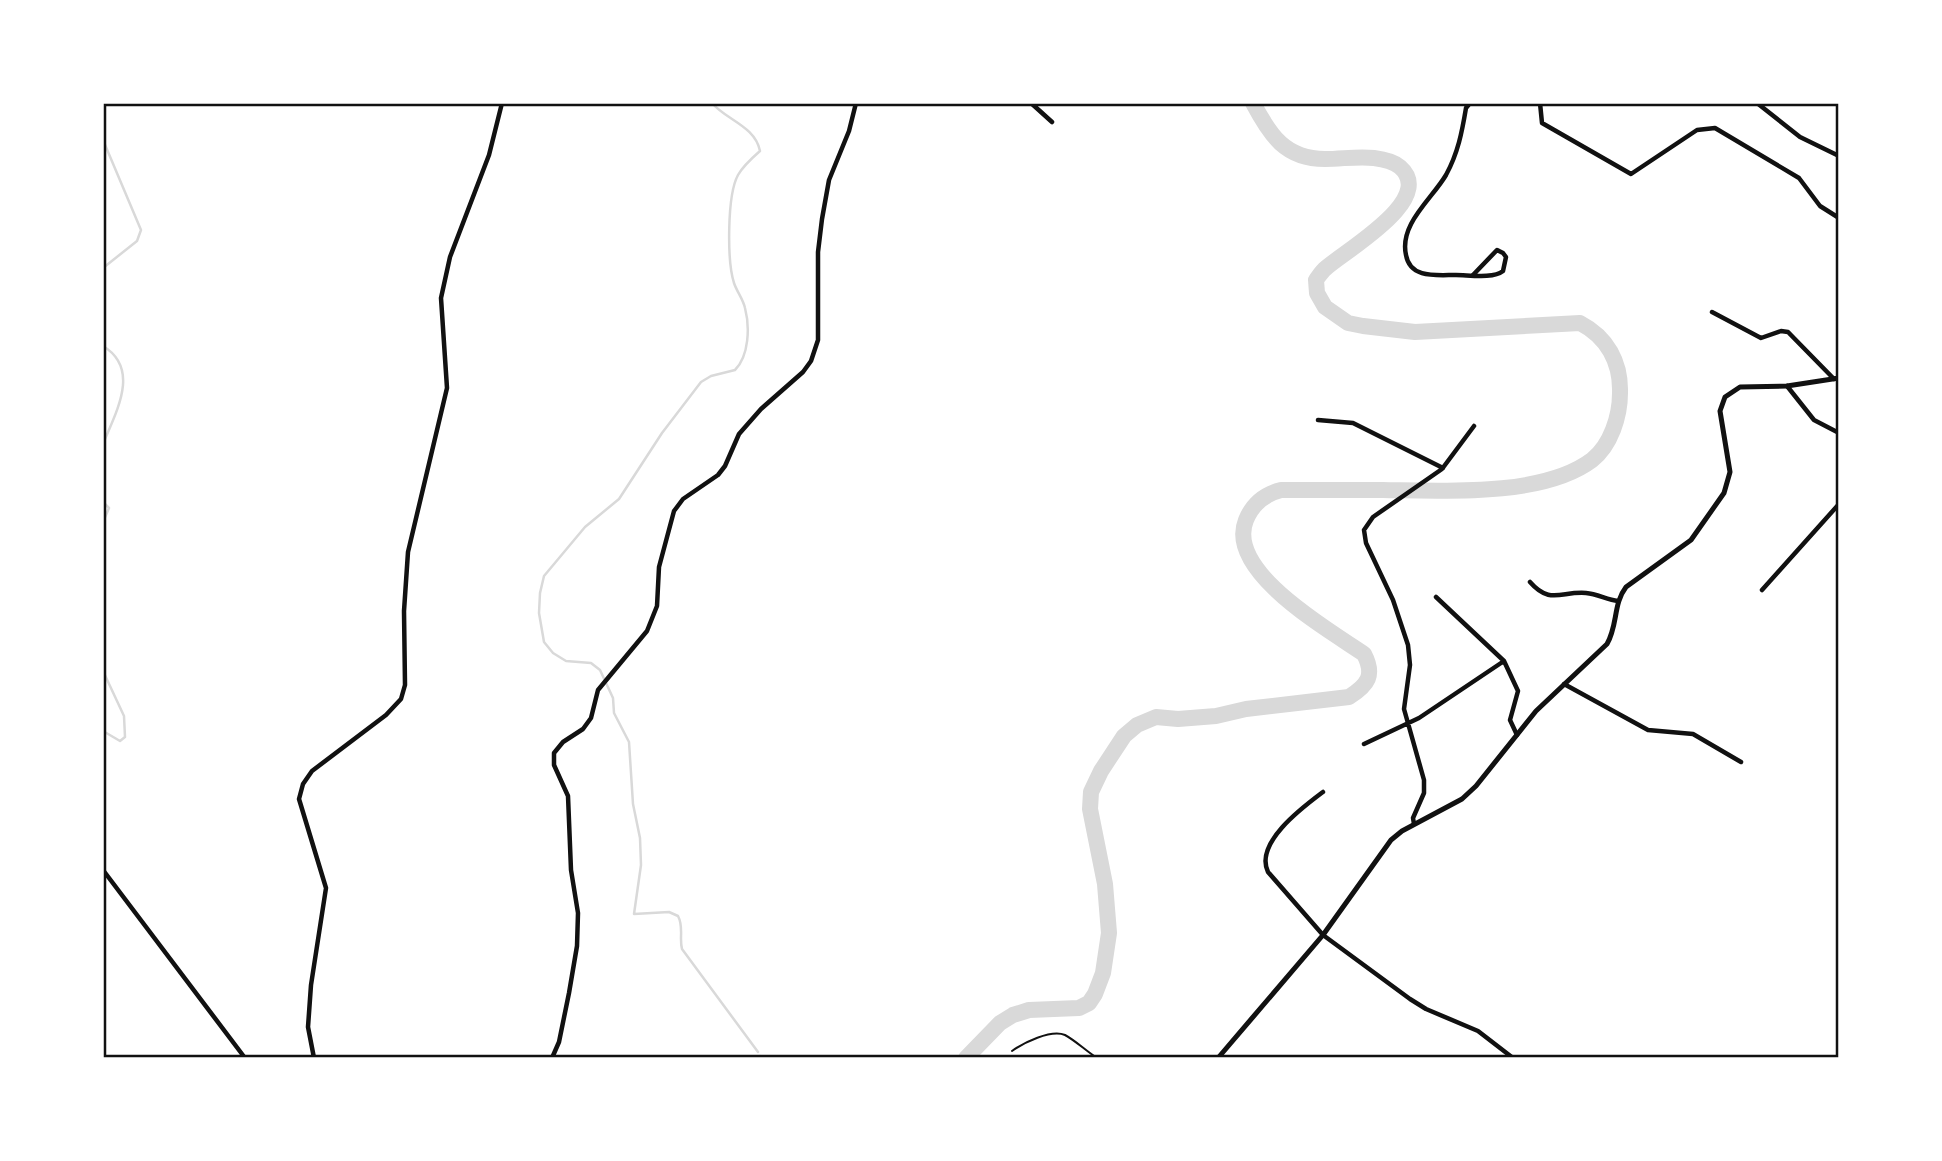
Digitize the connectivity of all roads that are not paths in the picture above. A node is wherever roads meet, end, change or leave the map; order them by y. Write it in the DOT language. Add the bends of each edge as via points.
graph roads {
  1 [pos="502,103"];
  2 [pos="856,103"];
  3 [pos="1031,103"];
  4 [pos="1470,103"];
  5 [pos="1540,103"];
  6 [pos="1757,103"];
  7 [pos="1052,122"];
  8 [pos="1839,156"];
  9 [pos="1839,218"];
  10 [pos="1473,275"];
  11 [pos="1712,312"];
  12 [pos="1837,379"];
  13 [pos="1787,386"];
  14 [pos="1318,420"];
  15 [pos="1474,426"];
  16 [pos="1839,433"];
  17 [pos="1443,468"];
  18 [pos="1839,504"];
  19 [pos="1530,582"];
  20 [pos="1762,590"];
  21 [pos="1436,597"];
  22 [pos="1618,601"];
  23 [pos="1504,661"];
  24 [pos="1563,684"];
  25 [pos="1408,724"];
  26 [pos="1518,736"];
  27 [pos="1364,744"];
  28 [pos="1741,762"];
  29 [pos="1324,792"];
  30 [pos="1414,824"];
  31 [pos="103,870"];
  32 [pos="1323,935"];
  33 [pos="1012,1051"];
  34 [pos="245,1058"];
  35 [pos="314,1058"];
  36 [pos="552,1058"];
  37 [pos="1097,1058"];
  38 [pos="1218,1058"];
  39 [pos="1513,1058"];
  1 -- 35 [label="street" via="489,155 450,257 441,298 447,388 408,552 401,699 312,771 299,799 326,888 307,1027"];
  2 -- 36 [label="street" via="829,180 822,219 818,340 811,361 739,434 718,475 674,511 659,567 657,606 647,631 598,690 591,718 583,729 554,753 554,765 568,796 578,913 569,993"];
  3 -- 7 [label="street"];
  4 -- 10 [label="street" via="1445,176 1412,223 1404,243 1407,261 1418,272"];
  5 -- 9 [label="street" via="1542,123 1632,174 1698,130 1716,128 1799,178 1820,206"];
  6 -- 8 [label="street" via="1800,137"];
  10 -- 10 [label="street" via="1499,274 1506,257 1497,250"];
  11 -- 12 [label="street" via="1761,338 1788,332"];
  12 -- 13 [label="main road"];
  13 -- 16 [label="street" via="1814,420"];
  13 -- 22 [label="main road" via="1740,387 1725,397 1720,411 1730,472 1724,493 1691,540 1626,587"];
  14 -- 17 [label="street" via="1353,424"];
  15 -- 17 [label="street"];
  17 -- 25 [label="street" via="1373,517 1364,537 1408,645 1404,702"];
  18 -- 20 [label="street"];
  19 -- 22 [label="street" via="1547,596 1582,592"];
  21 -- 23 [label="street"];
  22 -- 24 [label="main road" via="1615,631 1607,644"];
  23 -- 25 [label="street"];
  23 -- 26 [label="street" via="1518,691 1510,720"];
  24 -- 26 [label="main road"];
  24 -- 28 [label="street" via="1648,730 1693,734"];
  25 -- 27 [label="street"];
  25 -- 30 [label="street" via="1424,780"];
  26 -- 30 [label="main road" via="1462,799"];
  29 -- 32 [label="street" via="1290,819 1264,859 1268,872"];
  30 -- 32 [label="main road" via="1391,841"];
  31 -- 34 [label="street"];
  32 -- 38 [label="main road"];
  32 -- 39 [label="street" via="1418,1004 1478,1031"];
  33 -- 37 [label="lane" via="1025,1041 1058,1033"];
}
